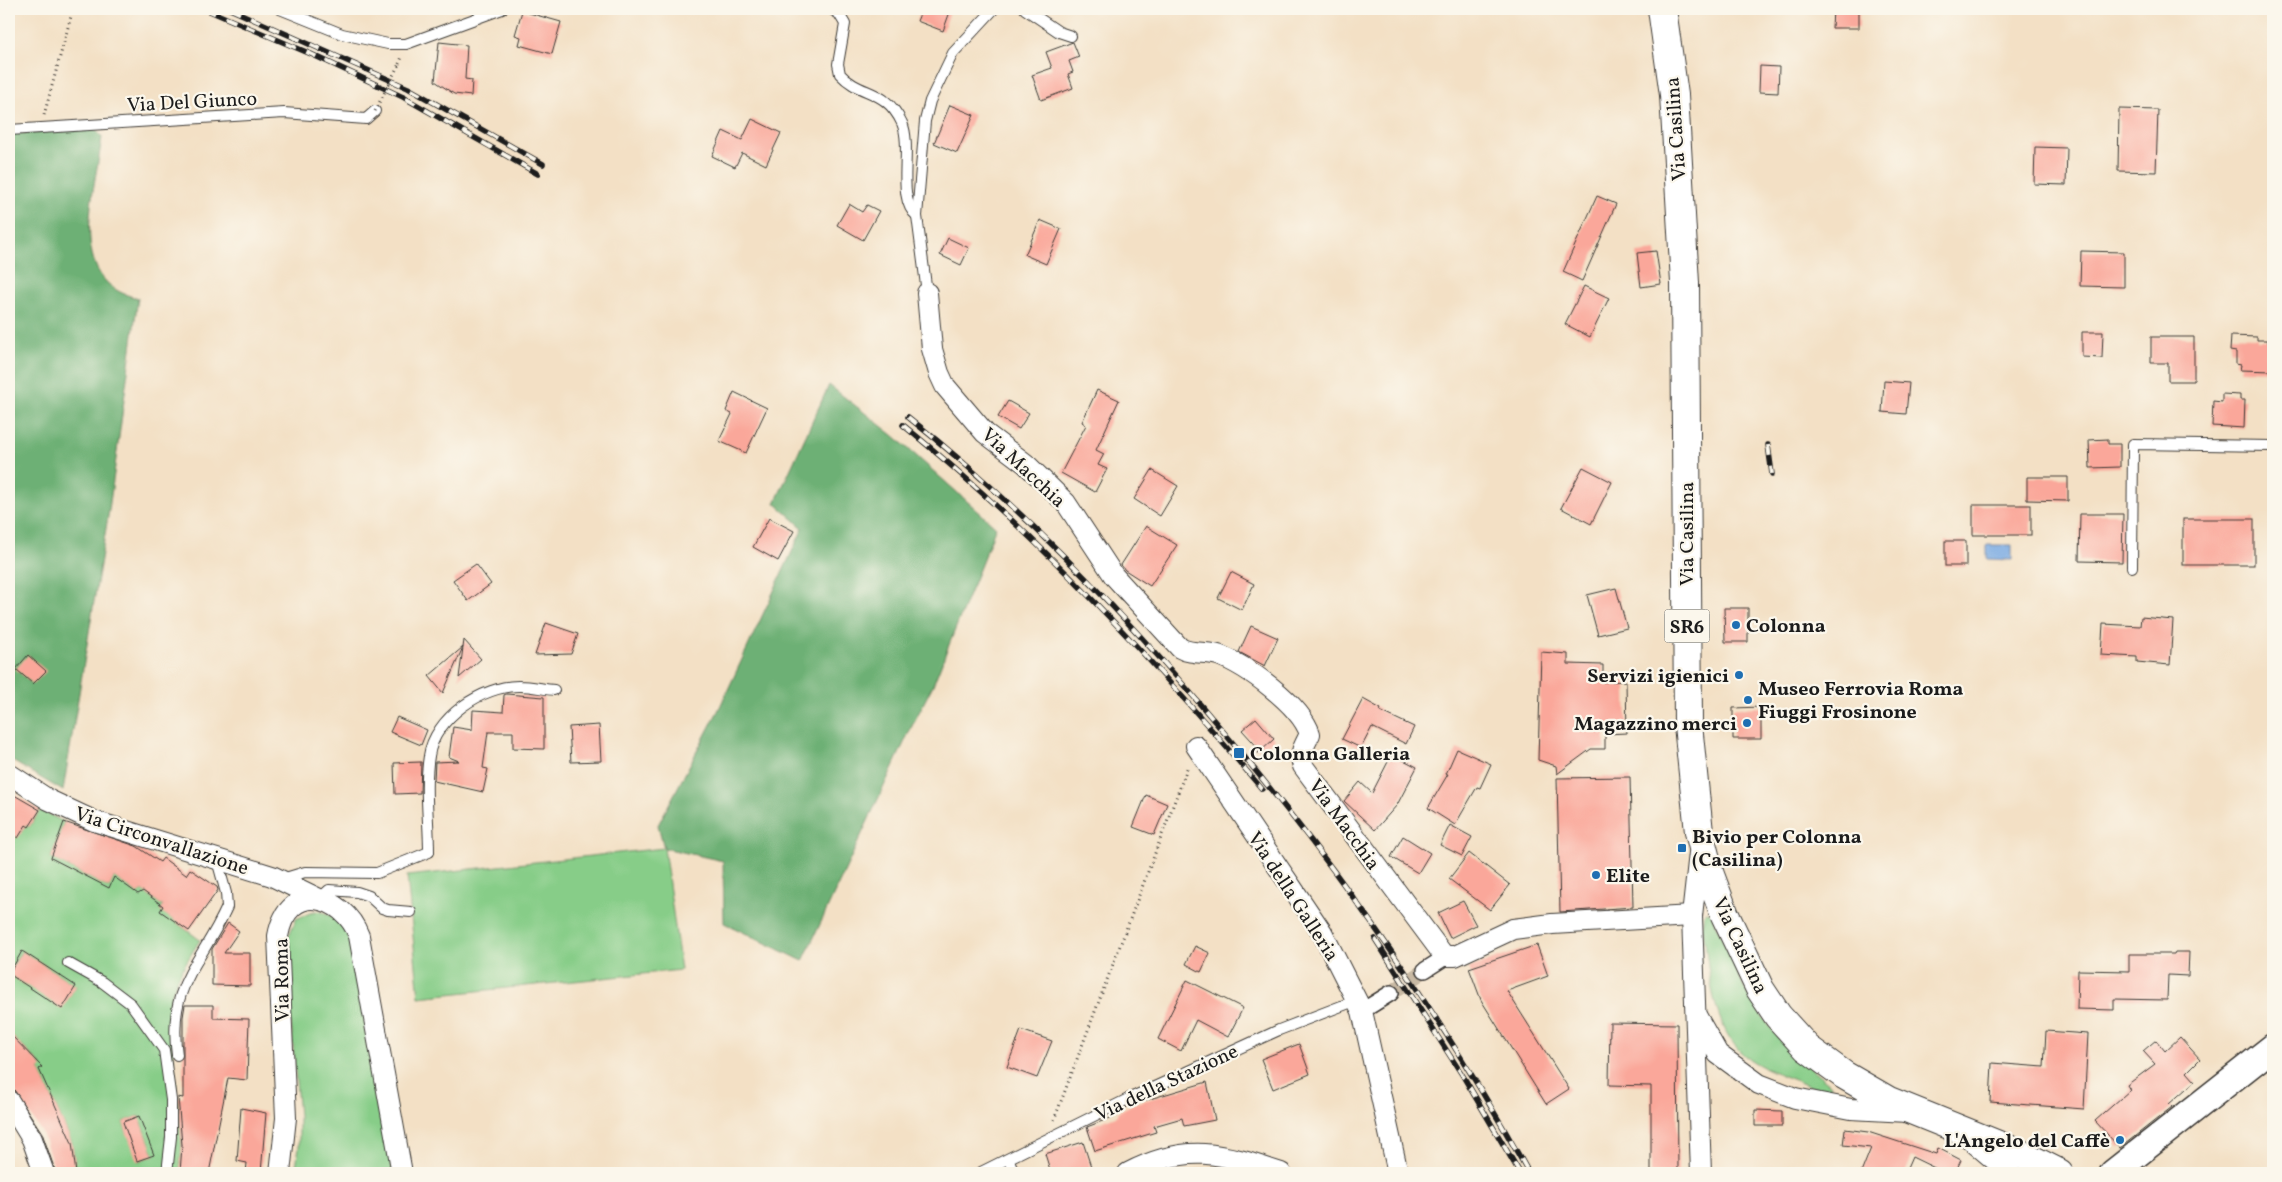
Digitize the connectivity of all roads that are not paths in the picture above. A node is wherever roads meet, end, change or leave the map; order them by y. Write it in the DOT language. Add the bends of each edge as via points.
graph roads {
  1 [pos="280,9"];
  2 [pos="502,9"];
  3 [pos="831,9"];
  4 [pos="994,9"];
  5 [pos="1025,9"];
  6 [pos="1662,9"];
  7 [pos="1071,36"];
  8 [pos="375,111"];
  9 [pos="9,130"];
  10 [pos="917,216"];
  11 [pos="926,293"];
  12 [pos="2273,446"];
  13 [pos="2132,567"];
  14 [pos="554,690"];
  15 [pos="1196,746"];
  16 [pos="9,774"];
  17 [pos="1700,841"];
  18 [pos="217,860"];
  19 [pos="281,880"];
  20 [pos="319,899"];
  21 [pos="411,912"];
  22 [pos="1692,916"];
  23 [pos="1447,956"];
  24 [pos="68,963"];
  25 [pos="1425,970"];
  26 [pos="1391,993"];
  27 [pos="1359,1005"];
  28 [pos="1696,1015"];
  29 [pos="2273,1048"];
  30 [pos="177,1055"];
  31 [pos="9,1101"];
  32 [pos="1914,1112"];
  33 [pos="1952,1127"];
  34 [pos="1009,1160"];
  35 [pos="44,1173"];
  36 [pos="167,1173"];
  37 [pos="280,1173"];
  38 [pos="402,1173"];
  39 [pos="979,1173"];
  40 [pos="1014,1173"];
  41 [pos="1128,1173"];
  42 [pos="1281,1173"];
  43 [pos="1398,1173"];
  44 [pos="1701,1173"];
  45 [pos="2010,1173"];
  46 [pos="2059,1173"];
  47 [pos="2113,1173"];
  1 -- 2 [label="lane" via="342,34 388,44 406,44"];
  3 -- 10 [label="lane" via="845,24 838,64 840,74 888,102 905,131 909,206"];
  4 -- 10 [label="lane" via="953,53 930,102 925,121"];
  5 -- 7 [label="lane" via="1059,32"];
  6 -- 17 [label="main road, Via Casilina / SR6" via="1674,96 1685,283 1688,717"];
  8 -- 9 [label="lane, Via Del Giunco" via="366,119 284,113"];
  10 -- 11 [label="lane"];
  11 -- 23 [label="street, Via Macchia" via="932,349 945,386 986,433 1026,464 1066,503 1114,576 1180,648 1186,652 1218,655 1239,666 1299,713 1310,734 1301,751 1303,766 1435,947"];
  12 -- 13 [label="lane" via="2133,444"];
  14 -- 19 [label="lane" via="519,686 492,692 457,709 443,724 429,754 429,852 376,873 305,872"];
  15 -- 27 [label="street, Via della Galleria" via="1322,932"];
  16 -- 18 [label="street, Via Circonvallazione" via="49,800 84,817"];
  17 -- 22 [label="street"];
  17 -- 32 [label="main road, Via Casilina / SR6" via="1742,955 1778,1016 1824,1062 1860,1085"];
  18 -- 19 [label="street, Via Circonvallazione"];
  18 -- 30 [label="lane" via="227,907 181,989 173,1031"];
  19 -- 20 [label="street, Via Circonvallazione"];
  20 -- 21 [label="lane" via="329,890 343,890 369,896 388,910"];
  20 -- 37 [label="street, Via Roma" via="302,901 288,908 278,936 286,1118"];
  20 -- 38 [label="street" via="347,916 359,936"];
  22 -- 23 [label="street" via="1513,929 1455,956"];
  22 -- 28 [label="street"];
  23 -- 25 [label="street"];
  24 -- 36 [label="lane" via="102,982 131,1004 164,1050 172,1137"];
  26 -- 27 [label="street"];
  27 -- 34 [label="lane, Via della Stazione" via="1270,1034 1128,1098"];
  27 -- 43 [label="street, Via della Galleria"];
  28 -- 32 [label="street" via="1718,1054 1758,1084 1795,1098 1851,1109"];
  28 -- 44 [label="street"];
  29 -- 47 [label="street"];
  31 -- 35 [label="street" via="32,1139"];
  32 -- 33 [label="main road, Via Casilina / SR6"];
  33 -- 45 [label="street"];
  33 -- 46 [label="main road, Via Casilina / SR6"];
  34 -- 39 [label="lane, Via della Stazione"];
  34 -- 40 [label="lane"];
  41 -- 42 [label="street" via="1170,1156 1197,1152 1218,1154"];
}
